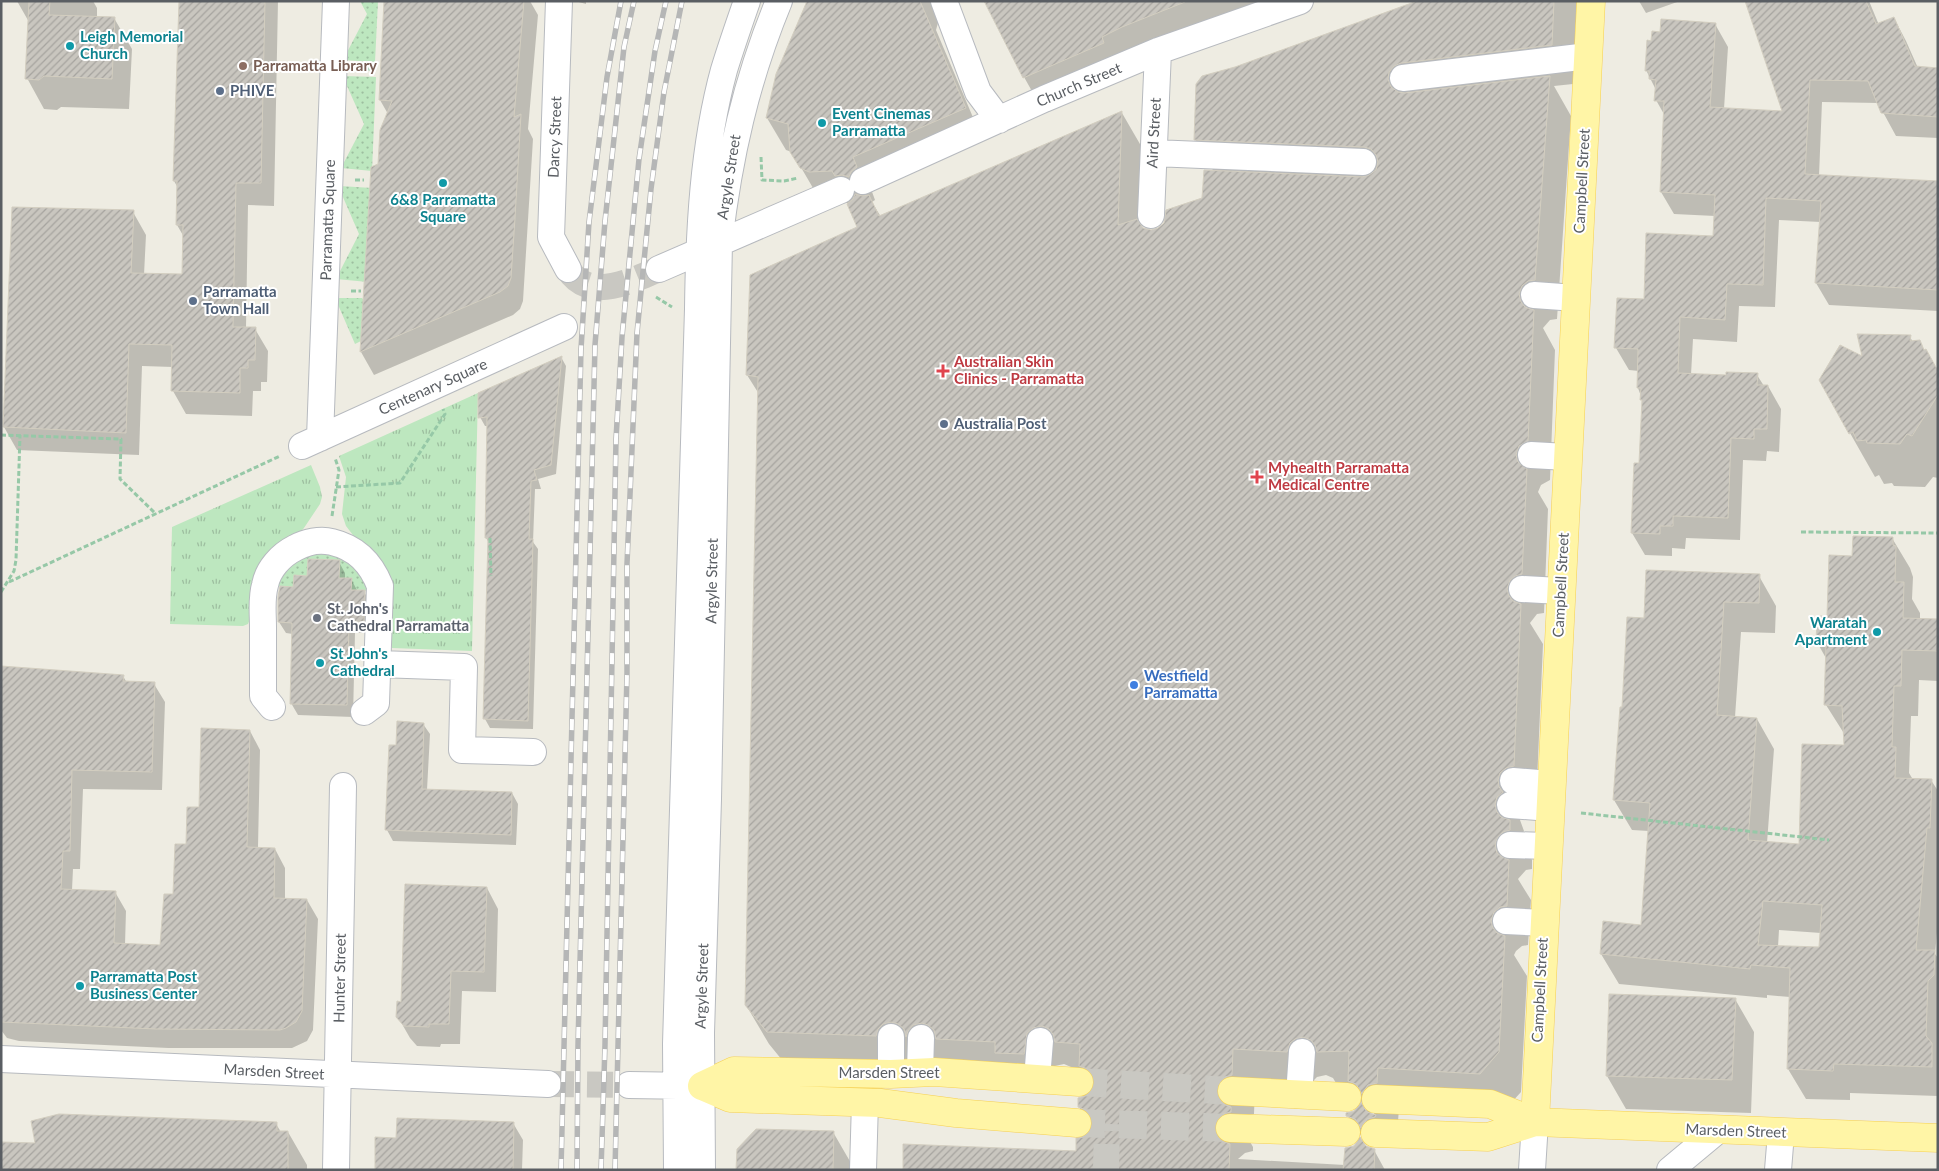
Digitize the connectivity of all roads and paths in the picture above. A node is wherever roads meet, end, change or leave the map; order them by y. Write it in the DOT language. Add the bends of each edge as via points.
graph roads {
  1 [pos="336,1"];
  2 [pos="559,1"];
  3 [pos="747,1"];
  4 [pos="779,1"];
  5 [pos="944,1"];
  6 [pos="960,1"];
  7 [pos="1300,1"];
  8 [pos="1591,1"];
  9 [pos="1158,51"];
  10 [pos="1588,56"];
  11 [pos="1403,78"];
  12 [pos="999,120"];
  13 [pos="1154,153"];
  14 [pos="1363,162"];
  15 [pos="804,177"];
  16 [pos="762,180"];
  17 [pos="1151,215"];
  18 [pos="709,247"];
  19 [pos="659,268"];
  20 [pos="568,269"];
  21 [pos="1534,295"];
  22 [pos="1576,298"];
  23 [pos="564,327"];
  24 [pos="436,385"];
  25 [pos="1,435"];
  26 [pos="20,435"];
  27 [pos="311,442"];
  28 [pos="1531,455"];
  29 [pos="1567,457"];
  30 [pos="336,487"];
  31 [pos="156,514"];
  32 [pos="1801,532"];
  33 [pos="1938,533"];
  34 [pos="490,538"];
  35 [pos="327,541"];
  36 [pos="490,576"];
  37 [pos="9,582"];
  38 [pos="1522,589"];
  39 [pos="1560,591"];
  40 [pos="1,592"];
  41 [pos="379,664"];
  42 [pos="272,707"];
  43 [pos="364,712"];
  44 [pos="533,752"];
  45 [pos="343,786"];
  46 [pos="1512,793"];
  47 [pos="1550,796"];
  48 [pos="1581,813"];
  49 [pos="1829,840"];
  50 [pos="1510,845"];
  51 [pos="1548,846"];
  52 [pos="1506,920"];
  53 [pos="1544,923"];
  54 [pos="891,1037"];
  55 [pos="921,1038"];
  56 [pos="1040,1041"];
  57 [pos="1302,1052"];
  58 [pos="1,1060"];
  59 [pos="920,1072"];
  60 [pos="891,1074"];
  61 [pos="338,1075"];
  62 [pos="1037,1079"];
  63 [pos="1079,1082"];
  64 [pos="548,1084"];
  65 [pos="629,1085"];
  66 [pos="689,1086"];
  67 [pos="1232,1091"];
  68 [pos="1299,1095"];
  69 [pos="1347,1098"];
  70 [pos="1376,1099"];
  71 [pos="865,1102"];
  72 [pos="1535,1122"];
  73 [pos="1077,1123"];
  74 [pos="1230,1128"];
  75 [pos="1718,1130"];
  76 [pos="1346,1132"];
  77 [pos="1375,1133"];
  78 [pos="1781,1133"];
  79 [pos="1938,1138"];
  80 [pos="336,1170"];
  81 [pos="677,1170"];
  82 [pos="702,1170"];
  83 [pos="863,1170"];
  84 [pos="1532,1170"];
  85 [pos="1670,1170"];
  86 [pos="1778,1170"];
  1 -- 27 [label="street, Parramatta Square"];
  2 -- 20 [label="street, Darcy Street" via="551,237"];
  3 -- 18 [label="street, Argyle Street" via="724,71 708,153"];
  4 -- 18 [label="street, Argyle Street" via="760,50 736,130 724,197"];
  5 -- 12 [label="street" via="978,92"];
  6 -- 12 [label="street" via="994,86"];
  7 -- 9 [label="street, Church Street"];
  8 -- 10 [label="main road, Campbell Street"];
  9 -- 12 [label="street, Church Street"];
  9 -- 13 [label="street, Aird Street"];
  10 -- 11 [label="street"];
  10 -- 22 [label="main road, Campbell Street"];
  12 -- 18 [label="street, Church Street"];
  13 -- 14 [label="street"];
  13 -- 17 [label="street, Aird Street"];
  15 -- 16 [label="path" via="784,181"];
  18 -- 19 [label="street, Church Street"];
  18 -- 66 [label="street, Argyle Street" via="708,789 701,1033"];
  21 -- 22 [label="street"];
  22 -- 29 [label="main road, Campbell Street"];
  23 -- 24 [label="street, Centenary Square"];
  24 -- 27 [label="street, Centenary Square"];
  24 -- 30 [label="path" via="445,414 400,483"];
  25 -- 26 [label="path"];
  26 -- 31 [label="path" via="121,440 120,479"];
  26 -- 37 [label="path" via="16,560"];
  27 -- 30 [label="path" via="334,456 340,470"];
  27 -- 31 [label="path"];
  28 -- 29 [label="street"];
  29 -- 39 [label="main road, Campbell Street"];
  30 -- 35 [label="path"];
  31 -- 37 [label="path"];
  32 -- 33 [label="path"];
  34 -- 36 [label="path"];
  35 -- 41 [label="street" via="355,551 366,561 380,586"];
  35 -- 42 [label="street" via="307,543 288,551 278,560 265,584 263,696"];
  37 -- 40 [label="path"];
  38 -- 39 [label="street"];
  39 -- 47 [label="main road, Campbell Street"];
  41 -- 43 [label="street" via="376,703"];
  41 -- 44 [label="street" via="464,667 462,750"];
  45 -- 61 [label="street, Hunter Street"];
  46 -- 47 [label="street"];
  47 -- 51 [label="main road, Campbell Street"];
  48 -- 49 [label="path"];
  50 -- 51 [label="street"];
  51 -- 53 [label="main road, Campbell Street"];
  52 -- 53 [label="street"];
  53 -- 72 [label="main road, Campbell Street"];
  54 -- 60 [label="street"];
  55 -- 59 [label="street"];
  56 -- 62 [label="street"];
  57 -- 68 [label="street"];
  58 -- 61 [label="street, Marsden Street"];
  59 -- 60 [label="main road, Marsden Street"];
  59 -- 62 [label="main road, Marsden Street"];
  60 -- 66 [label="main road, Marsden Street" via="734,1071"];
  61 -- 64 [label="street, Marsden Street"];
  61 -- 80 [label="street, Hunter Street"];
  62 -- 63 [label="main road, Marsden Street"];
  65 -- 66 [label="street, Marsden Street"];
  66 -- 71 [label="main road, Marsden Street" via="730,1098"];
  66 -- 81 [label="street, Argyle Street"];
  66 -- 82 [label="street, Argyle Street"];
  67 -- 68 [label="main road"];
  68 -- 69 [label="main road"];
  70 -- 72 [label="main road, Marsden Street" via="1490,1104"];
  71 -- 73 [label="main road, Marsden Street"];
  71 -- 83 [label="street"];
  72 -- 75 [label="main road, Marsden Street"];
  72 -- 77 [label="main road, Marsden Street" via="1488,1136"];
  72 -- 84 [label="street, Campbell Street"];
  74 -- 76 [label="main road"];
  75 -- 78 [label="main road, Marsden Street"];
  75 -- 85 [label="street"];
  78 -- 79 [label="main road, Marsden Street"];
  78 -- 86 [label="street"];
}
